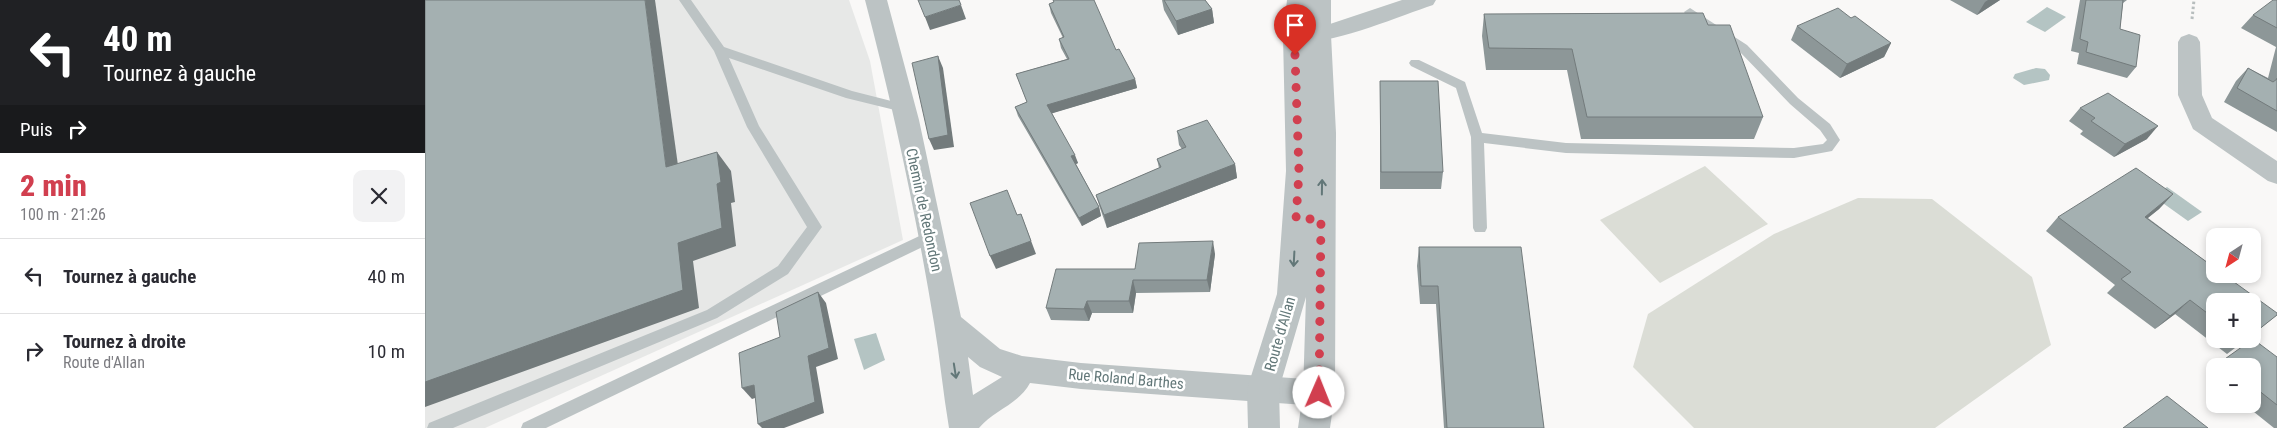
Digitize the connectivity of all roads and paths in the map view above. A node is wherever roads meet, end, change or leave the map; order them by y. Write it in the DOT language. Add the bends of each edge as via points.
graph roads {
  1 [pos="685,0"];
  2 [pos="876,0"];
  3 [pos="1298,0"];
  4 [pos="1320,0"];
  5 [pos="1425,0"];
  6 [pos="1690,12"];
  7 [pos="1307,36"];
  8 [pos="2189,42"];
  9 [pos="720,50"];
  10 [pos="1415,63"];
  11 [pos="903,108"];
  12 [pos="1477,137"];
  13 [pos="2277,174"];
  14 [pos="1309,219"];
  15 [pos="1480,228"];
  16 [pos="930,237"];
  17 [pos="948,323"];
  18 [pos="1022,369"];
  19 [pos="1263,390"];
  20 [pos="1319,393"];
  21 [pos="964,425"];
  22 [pos="435,428"];
  23 [pos="529,428"];
  24 [pos="1264,428"];
  25 [pos="1314,428"];
  1 -- 9 [label="lane"];
  2 -- 11 [label="street, Chemin de Redondon"];
  3 -- 7 [label="street, Route d'Allan"];
  4 -- 7 [label="street, Route d'Allan"];
  5 -- 7 [label="street"];
  6 -- 12 [label="lane" via="1743,48 1794,101 1825,127 1834,140 1827,148 1795,153 1566,148"];
  7 -- 14 [label="street, Route d'Allan" via="1299,172"];
  8 -- 13 [label="street" via="2190,95 2202,123"];
  9 -- 11 [label="lane" via="850,95"];
  9 -- 22 [label="lane" via="753,128 815,227 783,270 712,314"];
  10 -- 12 [label="lane" via="1461,85"];
  11 -- 16 [label="street, Chemin de Redondon"];
  12 -- 15 [label="lane"];
  14 -- 19 [label="street, Route d'Allan, one-way" via="1292,294"];
  14 -- 20 [label="street, Route d'Allan"];
  16 -- 17 [label="street, Chemin de Redondon"];
  16 -- 23 [label="lane"];
  17 -- 18 [label="street, Rue Roland Barthes" via="990,358"];
  17 -- 21 [label="street, Chemin de Redondon, one-way"];
  18 -- 19 [label="street, Rue Roland Barthes"];
  18 -- 21 [label="street, Chemin de Redondon" via="1013,386 987,402"];
  19 -- 20 [label="street, Rue Roland Barthes"];
  19 -- 24 [label="street, Route d'Allan"];
  20 -- 25 [label="street, Route d'Allan"];
}
